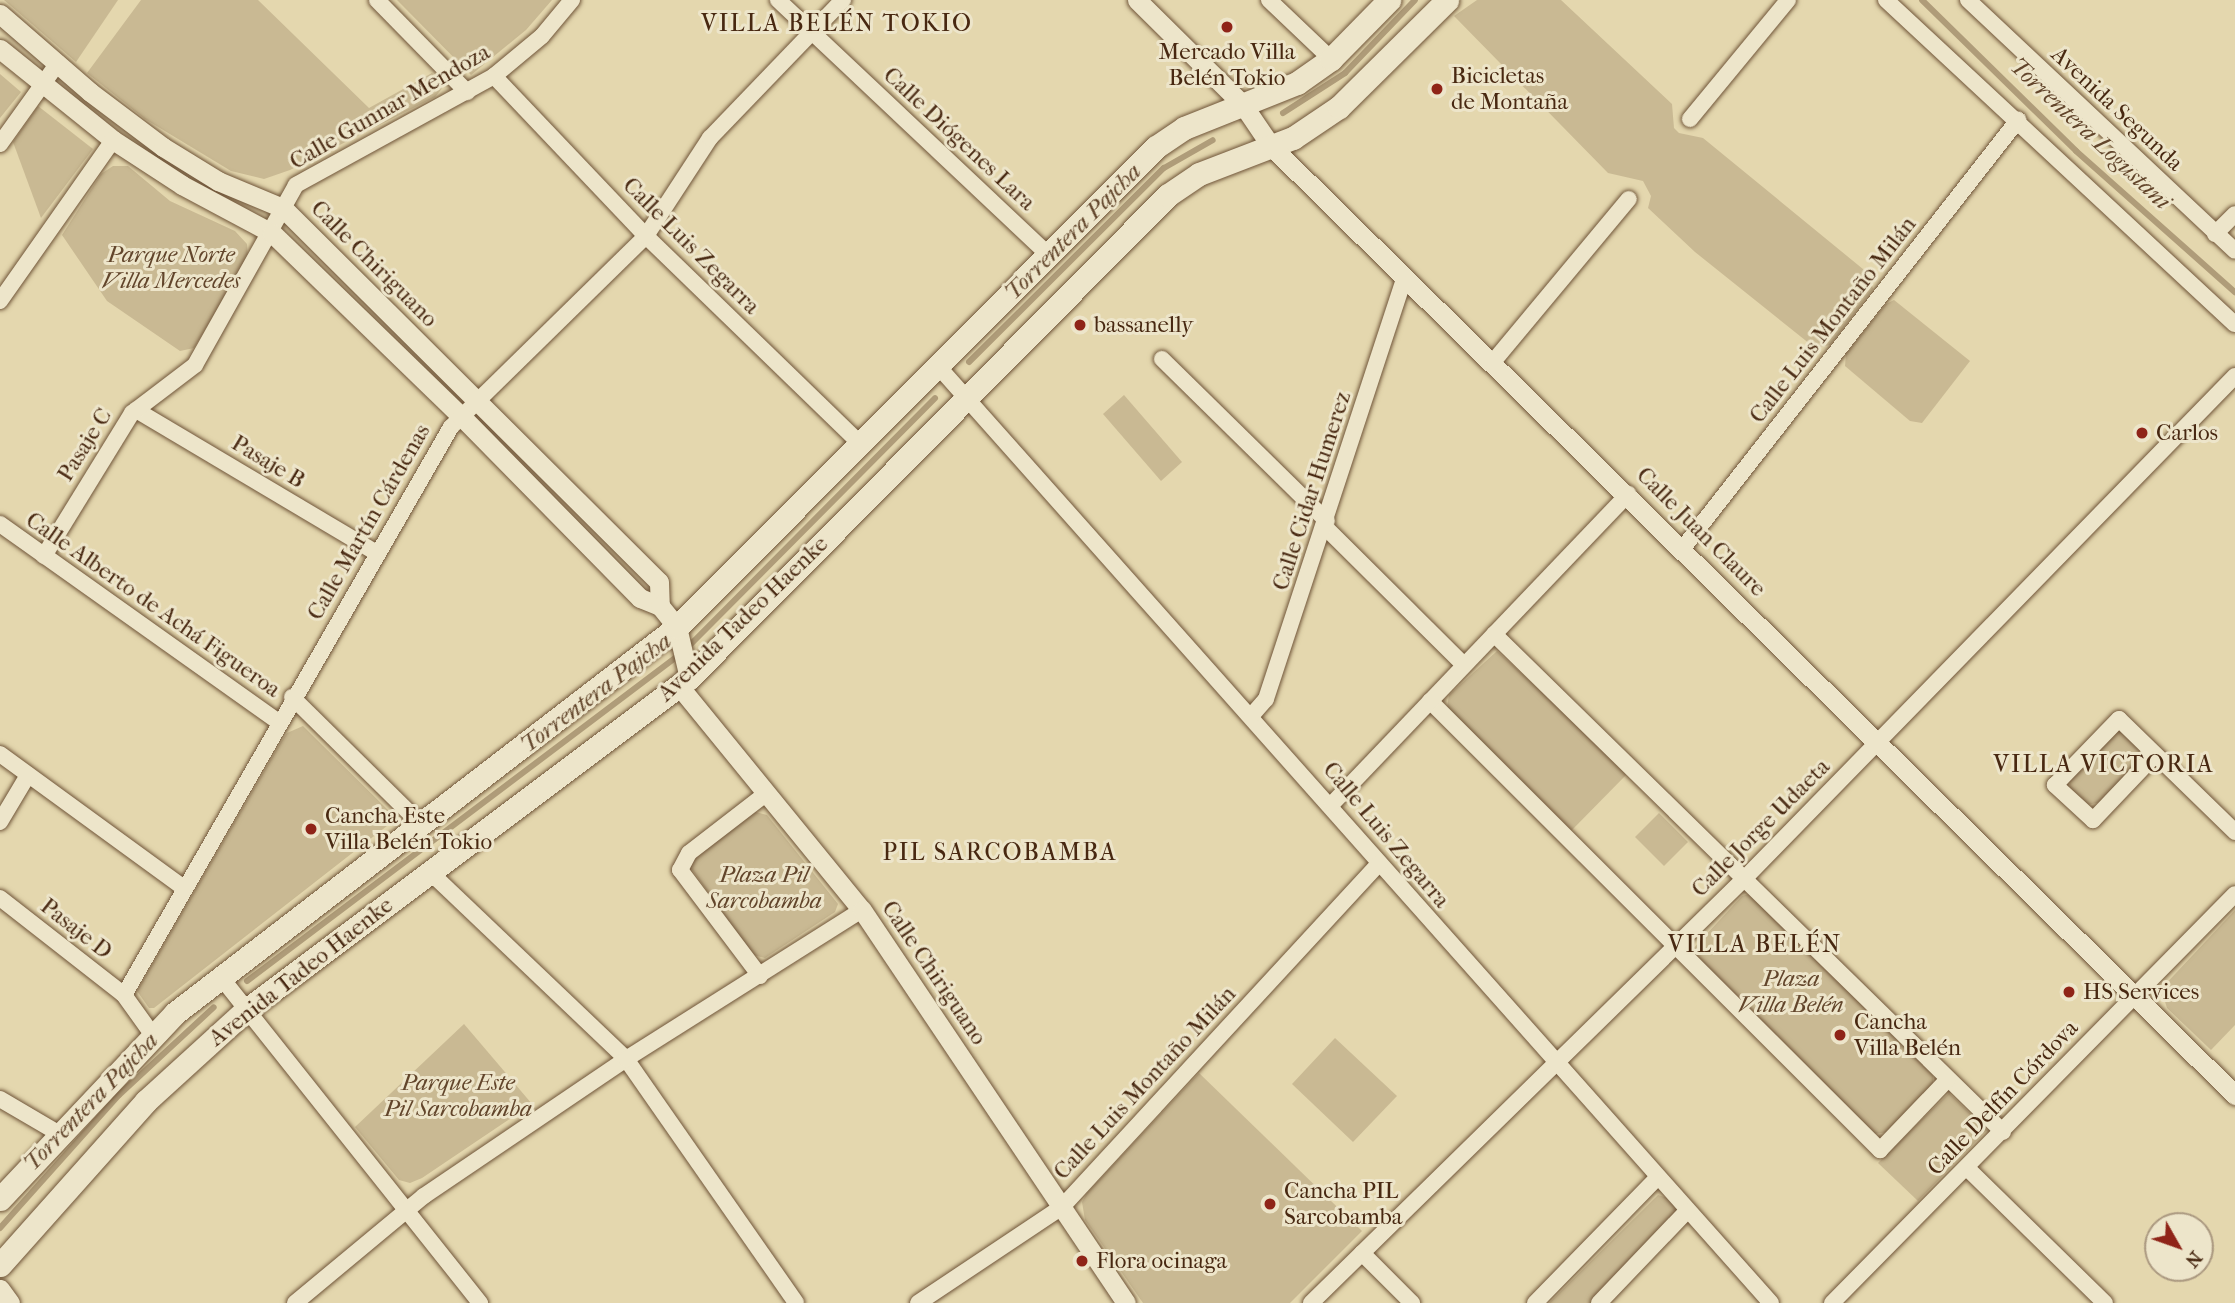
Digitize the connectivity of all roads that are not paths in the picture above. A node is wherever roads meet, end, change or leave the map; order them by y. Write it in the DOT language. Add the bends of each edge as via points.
graph roads {
  1 [pos="377,0"];
  2 [pos="572,0"];
  3 [pos="778,0"];
  4 [pos="843,0"];
  5 [pos="1138,0"];
  6 [pos="1269,0"];
  7 [pos="1389,0"];
  8 [pos="1447,0"];
  9 [pos="1788,0"];
  10 [pos="1886,0"];
  11 [pos="1968,0"];
  12 [pos="0,14"];
  13 [pos="812,32"];
  14 [pos="0,49"];
  15 [pos="1331,59"];
  16 [pos="58,63"];
  17 [pos="494,76"];
  18 [pos="42,85"];
  19 [pos="467,92"];
  20 [pos="1243,105"];
  21 [pos="1690,119"];
  22 [pos="2018,120"];
  23 [pos="113,140"];
  24 [pos="0,144"];
  25 [pos="1271,146"];
  26 [pos="1629,199"];
  27 [pos="283,208"];
  28 [pos="2235,214"];
  29 [pos="272,233"];
  30 [pos="2216,234"];
  31 [pos="646,236"];
  32 [pos="2235,251"];
  33 [pos="1048,254"];
  34 [pos="1405,277"];
  35 [pos="0,301"];
  36 [pos="2235,324"];
  37 [pos="1162,359"];
  38 [pos="1493,362"];
  39 [pos="937,365"];
  40 [pos="2235,376"];
  41 [pos="967,397"];
  42 [pos="480,402"];
  43 [pos="136,410"];
  44 [pos="462,416"];
  45 [pos="861,444"];
  46 [pos="1628,494"];
  47 [pos="0,524"];
  48 [pos="1326,524"];
  49 [pos="1683,548"];
  50 [pos="377,553"];
  51 [pos="44,556"];
  52 [pos="660,606"];
  53 [pos="1494,634"];
  54 [pos="678,635"];
  55 [pos="1464,665"];
  56 [pos="684,675"];
  57 [pos="292,697"];
  58 [pos="1430,701"];
  59 [pos="1251,715"];
  60 [pos="279,722"];
  61 [pos="1878,743"];
  62 [pos="0,754"];
  63 [pos="2155,755"];
  64 [pos="28,775"];
  65 [pos="767,793"];
  66 [pos="1332,804"];
  67 [pos="0,822"];
  68 [pos="421,824"];
  69 [pos="2235,832"];
  70 [pos="1379,863"];
  71 [pos="431,873"];
  72 [pos="1744,878"];
  73 [pos="184,888"];
  74 [pos="2235,894"];
  75 [pos="0,898"];
  76 [pos="862,910"];
  77 [pos="1676,947"];
  78 [pos="760,976"];
  79 [pos="223,979"];
  80 [pos="124,995"];
  81 [pos="2134,997"];
  82 [pos="243,1007"];
  83 [pos="152,1034"];
  84 [pos="626,1059"];
  85 [pos="1553,1063"];
  86 [pos="1948,1079"];
  87 [pos="2235,1095"];
  88 [pos="0,1099"];
  89 [pos="2003,1132"];
  90 [pos="58,1133"];
  91 [pos="1967,1168"];
  92 [pos="1657,1178"];
  93 [pos="0,1199"];
  94 [pos="1062,1207"];
  95 [pos="408,1210"];
  96 [pos="1687,1211"];
  97 [pos="1362,1253"];
  98 [pos="0,1265"];
  99 [pos="295,1303"];
  100 [pos="480,1303"];
  101 [pos="796,1303"];
  102 [pos="918,1303"];
  103 [pos="1126,1303"];
  104 [pos="1311,1303"];
  105 [pos="1412,1303"];
  106 [pos="1535,1303"];
  107 [pos="1599,1303"];
  108 [pos="1771,1303"];
  109 [pos="1832,1303"];
  110 [pos="2105,1303"];
  1 -- 19 [label="street"];
  2 -- 17 [label="street, Calle Gunnar Mendoza" via="542,36"];
  3 -- 13 [label="street, Calle Diógenes Lara"];
  4 -- 13 [label="street, Calle Martín Cárdenas"];
  5 -- 20 [label="street, Calle Juan Claure"];
  6 -- 15 [label="street"];
  7 -- 15 [label="main road, Avenida Tadeo Haenke"];
  8 -- 25 [label="main road, Avenida Tadeo Haenke" via="1339,107 1293,138"];
  9 -- 21 [label="street"];
  10 -- 22 [label="street"];
  11 -- 30 [label="street, Avenida Segunda"];
  12 -- 16 [label="street, Calle Chiriguano"];
  13 -- 31 [label="street, Calle Martín Cárdenas" via="710,138"];
  13 -- 33 [label="street, Calle Diógenes Lara"];
  14 -- 18 [label="street, Calle Chiriguano"];
  15 -- 20 [label="main road, Avenida Tadeo Haenke" via="1297,83"];
  16 -- 18 [label="street"];
  16 -- 27 [label="street, Calle Chiriguano" via="163,147 218,181"];
  17 -- 19 [label="street, Calle Gunnar Mendoza"];
  17 -- 31 [label="street, Calle Luis Zegarra"];
  18 -- 23 [label="street, Calle Chiriguano"];
  18 -- 24 [label="street"];
  19 -- 27 [label="street, Calle Gunnar Mendoza" via="296,185"];
  20 -- 25 [label="street, Calle Juan Claure"];
  20 -- 33 [label="main road, Avenida Tadeo Haenke" via="1184,128 1156,147"];
  22 -- 36 [label="street"];
  22 -- 49 [label="street, Calle Luis Montaño Milán"];
  23 -- 29 [label="street, Calle Chiriguano" via="181,184"];
  23 -- 35 [label="street"];
  25 -- 34 [label="street, Calle Juan Claure"];
  25 -- 41 [label="main road, Avenida Tadeo Haenke" via="1180,185"];
  26 -- 38 [label="street"];
  27 -- 29 [label="street, Calle Gunnar Mendoza"];
  27 -- 42 [label="street, Calle Chiriguano"];
  28 -- 30 [label="street"];
  29 -- 43 [label="street, Pasaje C" via="195,365"];
  29 -- 44 [label="street, Calle Chiriguano"];
  30 -- 32 [label="street, Avenida Segunda"];
  31 -- 42 [label="street, Calle Martín Cárdenas"];
  31 -- 45 [label="street, Calle Luis Zegarra"];
  33 -- 39 [label="main road, Avenida Tadeo Haenke"];
  34 -- 38 [label="street, Calle Juan Claure"];
  34 -- 48 [label="street, Calle Cidar Humerez"];
  37 -- 48 [label="street"];
  38 -- 46 [label="street, Calle Juan Claure"];
  39 -- 41 [label="street, Calle Luis Zegarra"];
  39 -- 45 [label="main road, Avenida Tadeo Haenke"];
  40 -- 61 [label="street, Calle Jorge Udaeta"];
  41 -- 56 [label="main road, Avenida Tadeo Haenke"];
  41 -- 59 [label="street, Calle Luis Zegarra"];
  42 -- 44 [label="street, Calle Martín Cárdenas"];
  42 -- 52 [label="street, Calle Chiriguano" via="659,582"];
  43 -- 50 [label="street, Pasaje B"];
  43 -- 51 [label="street, Pasaje C"];
  44 -- 50 [label="street, Calle Martín Cárdenas" via="451,427"];
  44 -- 52 [label="street, Calle Chiriguano" via="640,598"];
  45 -- 54 [label="main road, Avenida Tadeo Haenke"];
  46 -- 49 [label="street, Calle Juan Claure"];
  46 -- 53 [label="street"];
  47 -- 51 [label="street, Calle Alberto de Achá Figueroa"];
  48 -- 55 [label="street"];
  48 -- 59 [label="street, Calle Cidar Humerez" via="1266,699"];
  49 -- 61 [label="street, Calle Juan Claure"];
  50 -- 57 [label="street, Calle Martín Cárdenas"];
  51 -- 60 [label="street, Calle Alberto de Achá Figueroa"];
  52 -- 54 [label="street, Calle Chiriguano"];
  53 -- 55 [label="street"];
  53 -- 72 [label="street"];
  54 -- 56 [label="street, Calle Chiriguano"];
  54 -- 68 [label="main road, Avenida Tadeo Haenke"];
  55 -- 58 [label="street"];
  56 -- 65 [label="street, Calle Chiriguano"];
  56 -- 71 [label="main road, Avenida Tadeo Haenke"];
  57 -- 60 [label="street, Calle Martín Cárdenas"];
  57 -- 68 [label="street, Calle Alberto de Achá Figueroa"];
  58 -- 66 [label="street"];
  58 -- 77 [label="street"];
  59 -- 66 [label="street, Calle Luis Zegarra"];
  60 -- 73 [label="street, Calle Martín Cárdenas"];
  61 -- 72 [label="street, Calle Jorge Udaeta"];
  61 -- 81 [label="street, Calle Juan Claure"];
  62 -- 64 [label="street"];
  63 -- 63 [label="street" via="2119,719 2055,785 2093,820"];
  63 -- 69 [label="street"];
  64 -- 67 [label="street"];
  64 -- 73 [label="street"];
  65 -- 76 [label="street, Calle Chiriguano"];
  65 -- 78 [label="street" via="689,853 680,870"];
  66 -- 70 [label="street, Calle Luis Zegarra"];
  68 -- 79 [label="main road, Avenida Tadeo Haenke"];
  70 -- 85 [label="street, Calle Luis Zegarra"];
  70 -- 94 [label="street, Calle Luis Montaño Milán"];
  71 -- 82 [label="main road, Avenida Tadeo Haenke"];
  71 -- 84 [label="street"];
  72 -- 77 [label="street, Calle Jorge Udaeta"];
  72 -- 86 [label="street"];
  73 -- 80 [label="street, Calle Martín Cárdenas"];
  74 -- 81 [label="street, Calle Delfín Córdova"];
  75 -- 80 [label="street, Pasaje D"];
  76 -- 78 [label="street"];
  76 -- 94 [label="street, Calle Chiriguano"];
  77 -- 85 [label="street, Calle Jorge Udaeta" via="1570,1053"];
  77 -- 86 [label="street" via="1880,1150"];
  78 -- 84 [label="street"];
  79 -- 82 [label="street"];
  79 -- 83 [label="main road, Avenida Tadeo Haenke"];
  80 -- 83 [label="street"];
  81 -- 87 [label="street, Calle Juan Claure"];
  81 -- 89 [label="street, Calle Delfín Córdova"];
  82 -- 95 [label="street"];
  82 -- 98 [label="main road, Avenida Tadeo Haenke" via="146,1101"];
  83 -- 90 [label="main road, Avenida Tadeo Haenke"];
  84 -- 95 [label="street"];
  84 -- 101 [label="street"];
  85 -- 92 [label="street, Calle Luis Zegarra"];
  85 -- 97 [label="street, Calle Jorge Udaeta"];
  86 -- 89 [label="street"];
  88 -- 90 [label="street"];
  89 -- 91 [label="street, Calle Delfín Córdova"];
  90 -- 93 [label="main road, Avenida Tadeo Haenke"];
  91 -- 109 [label="street, Calle Delfín Córdova"];
  91 -- 110 [label="street"];
  92 -- 96 [label="street, Calle Luis Zegarra"];
  92 -- 106 [label="street"];
  94 -- 102 [label="street, Calle Luis Montaño Milán"];
  94 -- 103 [label="street, Calle Chiriguano"];
  95 -- 99 [label="street"];
  95 -- 100 [label="street"];
  96 -- 107 [label="street"];
  96 -- 108 [label="street, Calle Luis Zegarra"];
  97 -- 104 [label="street, Calle Jorge Udaeta"];
  97 -- 105 [label="street"];
}
